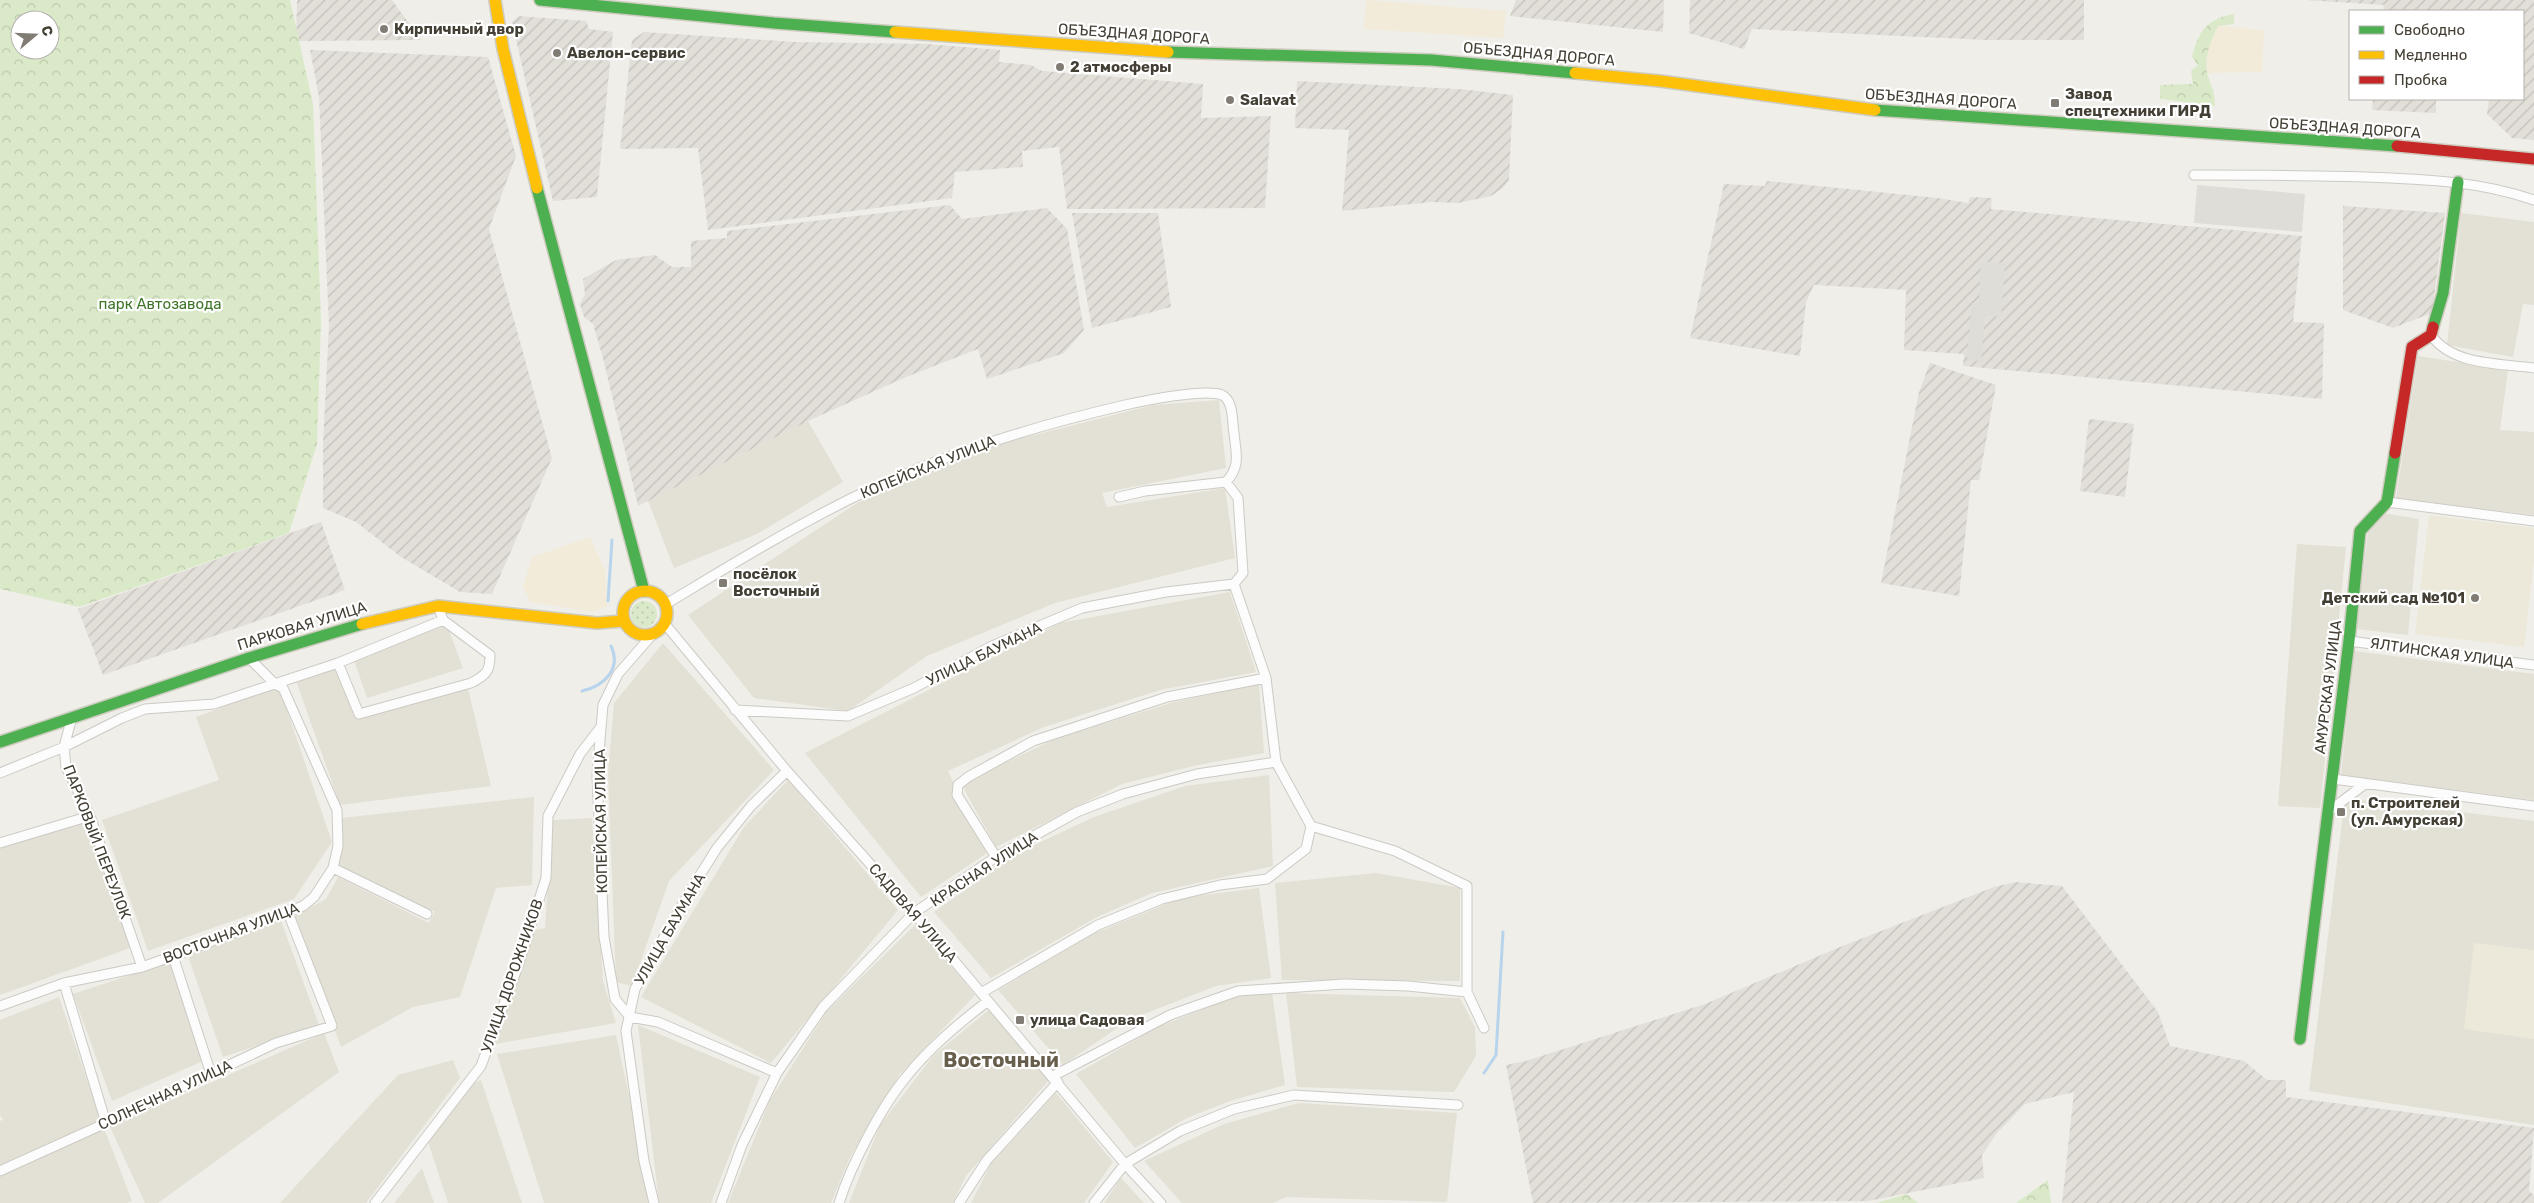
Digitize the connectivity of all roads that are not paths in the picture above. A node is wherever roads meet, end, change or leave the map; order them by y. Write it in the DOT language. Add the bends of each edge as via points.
graph roads {
  1 [pos="496,0"];
  2 [pos="540,0"];
  3 [pos="2534,159"];
  4 [pos="2194,175"];
  5 [pos="2458,182"];
  6 [pos="2534,200"];
  7 [pos="2431,335"];
  8 [pos="2534,368"];
  9 [pos="1226,482"];
  10 [pos="1119,497"];
  11 [pos="2387,502"];
  12 [pos="2534,521"];
  13 [pos="1234,584"];
  14 [pos="644,591"];
  15 [pos="666,604"];
  16 [pos="623,621"];
  17 [pos="665,624"];
  18 [pos="652,635"];
  19 [pos="2349,641"];
  20 [pos="249,658"];
  21 [pos="338,663"];
  22 [pos="2534,665"];
  23 [pos="1266,678"];
  24 [pos="275,684"];
  25 [pos="113,703"];
  26 [pos="735,710"];
  27 [pos="72,717"];
  28 [pos="122,718"];
  29 [pos="600,728"];
  30 [pos="0,742"];
  31 [pos="64,747"];
  32 [pos="1276,762"];
  33 [pos="787,771"];
  34 [pos="0,773"];
  35 [pos="2333,779"];
  36 [pos="2366,784"];
  37 [pos="2534,806"];
  38 [pos="2329,812"];
  39 [pos="90,816"];
  40 [pos="1311,826"];
  41 [pos="0,844"];
  42 [pos="996,857"];
  43 [pos="332,868"];
  44 [pos="287,910"];
  45 [pos="914,913"];
  46 [pos="427,914"];
  47 [pos="174,956"];
  48 [pos="142,966"];
  49 [pos="64,983"];
  50 [pos="1468,992"];
  51 [pos="981,993"];
  52 [pos="988,1001"];
  53 [pos="0,1006"];
  54 [pos="630,1017"];
  55 [pos="1484,1028"];
  56 [pos="2300,1039"];
  57 [pos="777,1073"];
  58 [pos="211,1074"];
  59 [pos="1056,1079"];
  60 [pos="1458,1105"];
  61 [pos="106,1124"];
  62 [pos="1125,1164"];
  63 [pos="0,1171"];
  64 [pos="375,1203"];
  65 [pos="654,1203"];
  66 [pos="721,1203"];
  67 [pos="838,1203"];
  68 [pos="959,1203"];
  69 [pos="1094,1203"];
  70 [pos="1161,1203"];
  1 -- 14 [label="street" via="503,49 544,217"];
  2 -- 3 [label="street, ОБЪЕЗДНАЯ ДОРОГА" via="774,23 1188,54 1431,60 1660,80 1886,111 2339,141"];
  4 -- 5 [label="street"];
  5 -- 6 [label="street" via="2506,190"];
  5 -- 7 [label="street" via="2443,293"];
  7 -- 8 [label="street" via="2439,346 2452,354"];
  7 -- 11 [label="street" via="2412,347"];
  9 -- 10 [label="street"];
  9 -- 13 [label="street" via="1238,498 1243,573"];
  9 -- 15 [label="street, КОПЕЙСКАЯ УЛИЦА" via="1236,472 1237,460 1230,405 1223,396 1213,393 1156,398 1001,437 934,462 850,499 766,544"];
  11 -- 12 [label="street"];
  11 -- 19 [label="street, АМУРСКАЯ УЛИЦА" via="2360,531"];
  13 -- 23 [label="street"];
  13 -- 26 [label="street, УЛИЦА БАУМАНА" via="1166,592 1082,608 992,646 914,688 848,716"];
  14 -- 15 [label="street" via="660,597"];
  14 -- 16 [label="street" via="626,601 622,610"];
  15 -- 17 [label="street"];
  16 -- 18 [label="street" via="632,632"];
  16 -- 20 [label="street, ПАРКОВАЯ УЛИЦА" via="597,623 438,606 379,618"];
  17 -- 18 [label="street"];
  17 -- 26 [label="street, САДОВАЯ УЛИЦА"];
  18 -- 29 [label="street, КОПЕЙСКАЯ УЛИЦА" via="618,674 602,705"];
  19 -- 22 [label="street, ЯЛТИНСКАЯ УЛИЦА"];
  19 -- 35 [label="street, АМУРСКАЯ УЛИЦА"];
  20 -- 24 [label="street, ВОСТОЧНАЯ УЛИЦА"];
  20 -- 25 [label="street, ПАРКОВАЯ УЛИЦА"];
  21 -- 21 [label="street" via="359,714 471,683 490,667 490,655 442,616"];
  21 -- 24 [label="street"];
  23 -- 32 [label="street"];
  23 -- 42 [label="street" via="1167,697 1033,741 968,777 958,785 957,795"];
  24 -- 28 [label="street" via="214,704 145,709"];
  24 -- 43 [label="street, ВОСТОЧНАЯ УЛИЦА" via="283,688 337,810 338,846"];
  25 -- 27 [label="street, ПАРКОВАЯ УЛИЦА"];
  25 -- 28 [label="street"];
  26 -- 33 [label="street, САДОВАЯ УЛИЦА"];
  27 -- 30 [label="street, ПАРКОВАЯ УЛИЦА"];
  27 -- 31 [label="street, ПАРКОВЫЙ ПЕРЕУЛОК"];
  28 -- 31 [label="street"];
  29 -- 54 [label="street, КОПЕЙСКАЯ УЛИЦА" via="597,775 604,937 615,1000"];
  29 -- 64 [label="street, УЛИЦА ДОРОЖНИКОВ" via="580,754 548,816 546,878 481,1066"];
  31 -- 34 [label="street"];
  31 -- 39 [label="street, ПАРКОВЫЙ ПЕРЕУЛОК" via="66,767"];
  32 -- 40 [label="street"];
  32 -- 42 [label="street, КРАСНАЯ УЛИЦА" via="1197,774 1123,794 1077,812"];
  33 -- 45 [label="street, САДОВАЯ УЛИЦА"];
  33 -- 54 [label="street, УЛИЦА БАУМАНА" via="751,806 717,848 690,890 636,989"];
  35 -- 36 [label="street"];
  35 -- 38 [label="street, АМУРСКАЯ УЛИЦА"];
  36 -- 37 [label="street"];
  36 -- 38 [label="street"];
  38 -- 56 [label="street, АМУРСКАЯ УЛИЦА"];
  39 -- 41 [label="street"];
  39 -- 48 [label="street, ПАРКОВЫЙ ПЕРЕУЛОК"];
  40 -- 50 [label="street" via="1395,851 1467,886"];
  40 -- 51 [label="street" via="1306,849 1267,879 1220,884 1153,902 1098,924"];
  42 -- 45 [label="street, КРАСНАЯ УЛИЦА"];
  43 -- 44 [label="street, ВОСТОЧНАЯ УЛИЦА" via="314,897 303,906"];
  43 -- 46 [label="street"];
  44 -- 47 [label="street, ВОСТОЧНАЯ УЛИЦА"];
  44 -- 58 [label="street, СОЛНЕЧНАЯ УЛИЦА" via="332,1026 276,1043"];
  45 -- 51 [label="street, САДОВАЯ УЛИЦА"];
  45 -- 57 [label="street, КРАСНАЯ УЛИЦА" via="823,1007"];
  47 -- 48 [label="street, ВОСТОЧНАЯ УЛИЦА"];
  47 -- 58 [label="street"];
  48 -- 49 [label="street, ВОСТОЧНАЯ УЛИЦА"];
  49 -- 53 [label="street, ВОСТОЧНАЯ УЛИЦА"];
  49 -- 61 [label="street"];
  50 -- 55 [label="street"];
  50 -- 59 [label="street" via="1344,984 1238,991 1170,1016"];
  51 -- 52 [label="street, САДОВАЯ УЛИЦА"];
  52 -- 59 [label="street, САДОВАЯ УЛИЦА"];
  52 -- 67 [label="street" via="958,1024 906,1076 846,1179"];
  54 -- 57 [label="street" via="658,1022"];
  54 -- 65 [label="street, УЛИЦА БАУМАНА" via="626,1031 644,1161"];
  57 -- 66 [label="street, КРАСНАЯ УЛИЦА" via="742,1145"];
  58 -- 61 [label="street, СОЛНЕЧНАЯ УЛИЦА"];
  59 -- 62 [label="street, САДОВАЯ УЛИЦА"];
  59 -- 68 [label="street" via="988,1160"];
  60 -- 62 [label="street" via="1294,1095 1225,1113 1180,1131"];
  61 -- 63 [label="street, СОЛНЕЧНАЯ УЛИЦА"];
  62 -- 69 [label="street"];
  62 -- 70 [label="street, САДОВАЯ УЛИЦА"];
}
